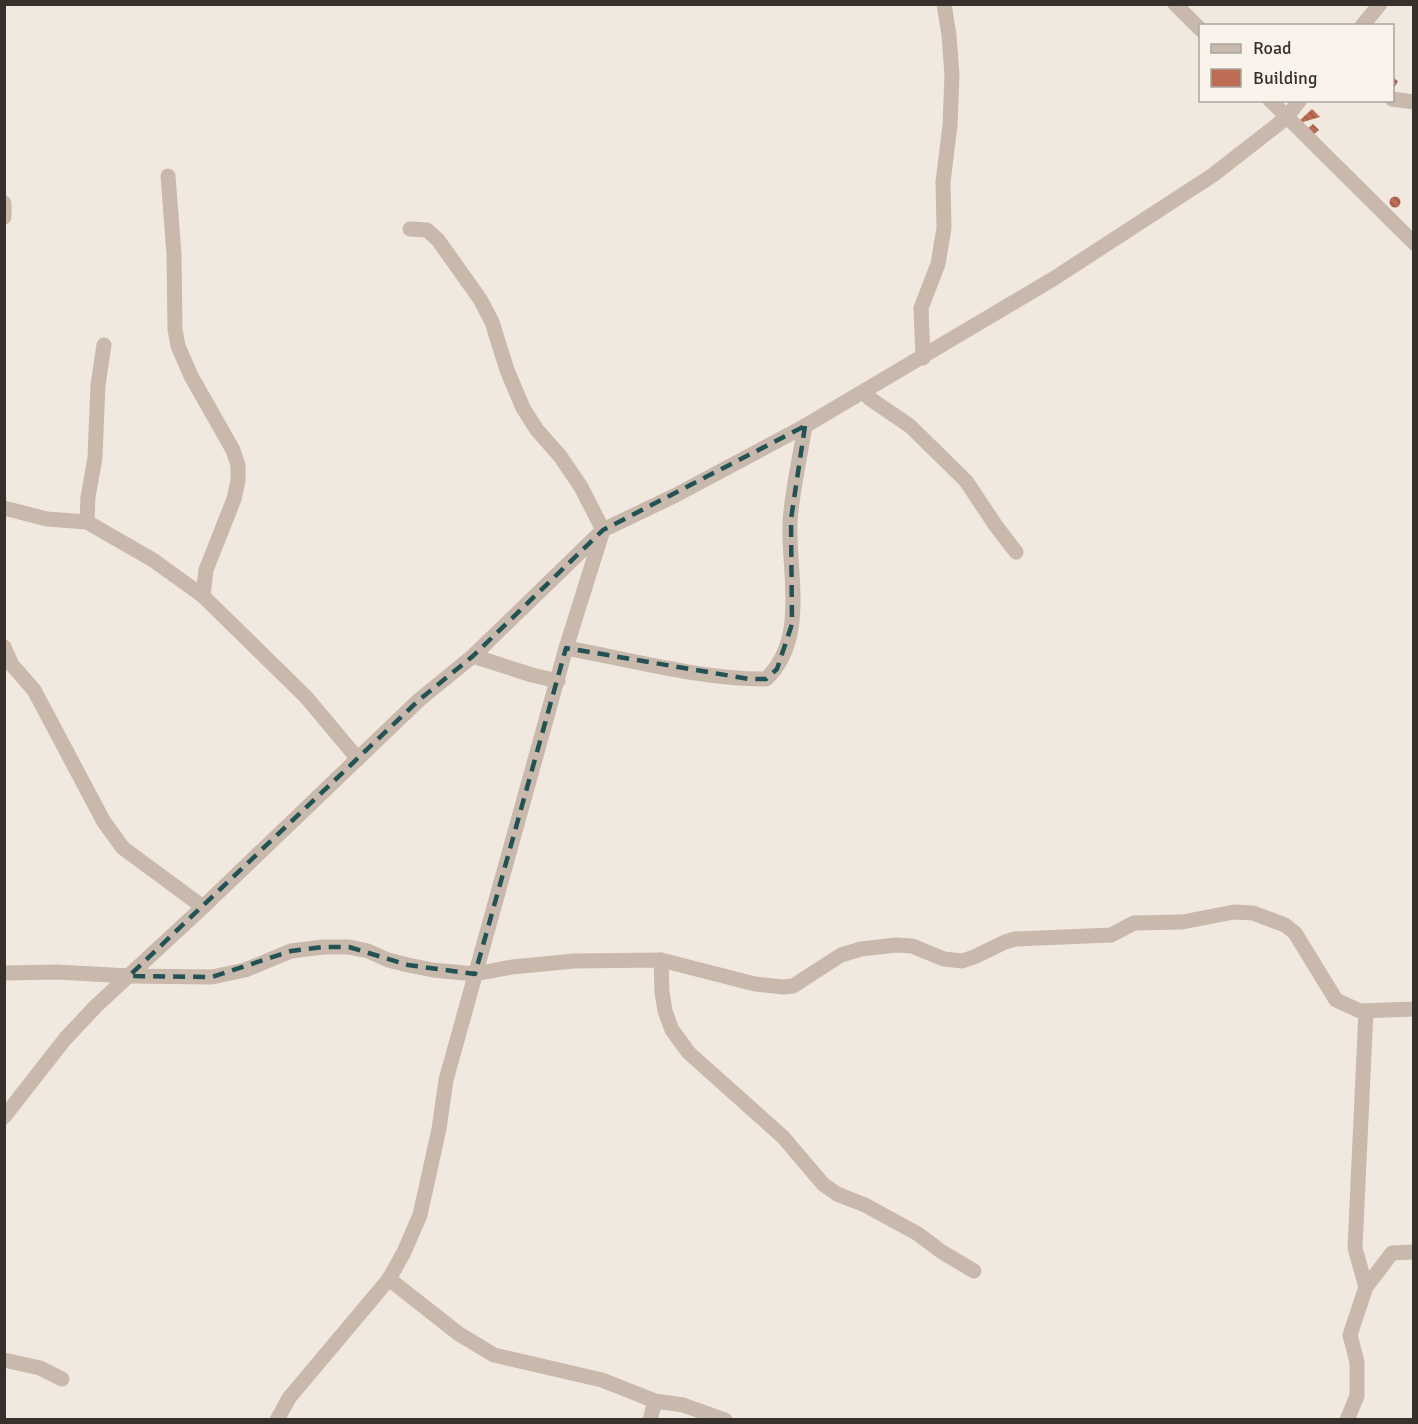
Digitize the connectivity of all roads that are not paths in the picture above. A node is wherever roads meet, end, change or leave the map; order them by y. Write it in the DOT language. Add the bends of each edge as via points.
graph roads {
  1 [pos="944,4"];
  2 [pos="1175,4"];
  3 [pos="1380,4"];
  4 [pos="1364,24"];
  5 [pos="1199,28"];
  6 [pos="1394,99"];
  7 [pos="1271,102"];
  8 [pos="1298,102"];
  9 [pos="1413,102"];
  10 [pos="1286,118"];
  11 [pos="168,176"];
  12 [pos="4,203"];
  13 [pos="4,217"];
  14 [pos="410,229"];
  15 [pos="1413,243"];
  16 [pos="104,345"];
  17 [pos="923,358"];
  18 [pos="864,391"];
  19 [pos="805,426"];
  20 [pos="5,510"];
  21 [pos="87,522"];
  22 [pos="603,530"];
  23 [pos="1016,552"];
  24 [pos="203,596"];
  25 [pos="4,647"];
  26 [pos="566,648"];
  27 [pos="473,656"];
  28 [pos="558,681"];
  29 [pos="358,759"];
  30 [pos="203,907"];
  31 [pos="661,960"];
  32 [pos="4,973"];
  33 [pos="475,974"];
  34 [pos="129,976"];
  35 [pos="1413,1009"];
  36 [pos="1366,1011"];
  37 [pos="4,1117"];
  38 [pos="1413,1252"];
  39 [pos="974,1271"];
  40 [pos="389,1279"];
  41 [pos="1366,1287"];
  42 [pos="4,1360"];
  43 [pos="62,1379"];
  44 [pos="655,1401"];
  45 [pos="277,1419"];
  46 [pos="650,1419"];
  47 [pos="725,1419"];
  48 [pos="1347,1419"];
  1 -- 17 [label="street" via="952,75 943,182 944,228 938,264 921,308"];
  2 -- 5 [label="street"];
  3 -- 4 [label="street"];
  6 -- 9 [label="street"];
  7 -- 10 [label="street"];
  8 -- 10 [label="street"];
  10 -- 15 [label="street"];
  10 -- 17 [label="street" via="1213,175"];
  11 -- 24 [label="street" via="178,346 238,465 234,499 206,570"];
  12 -- 13 [label="street"];
  14 -- 22 [label="street" via="427,230 438,240 480,299 523,408 576,479"];
  16 -- 21 [label="street"];
  17 -- 18 [label="street"];
  18 -- 19 [label="street"];
  18 -- 23 [label="street" via="910,426 966,481"];
  19 -- 22 [label="street"];
  19 -- 26 [label="street" via="790,519 792,624 788,648 777,669 766,679 749,679"];
  20 -- 21 [label="street"];
  21 -- 24 [label="street" via="153,560"];
  22 -- 26 [label="street"];
  22 -- 27 [label="street"];
  24 -- 29 [label="street" via="306,698"];
  25 -- 30 [label="street" via="12,665 34,690 104,822 123,848"];
  26 -- 28 [label="street"];
  27 -- 28 [label="street"];
  27 -- 29 [label="street" via="419,699"];
  28 -- 33 [label="street"];
  29 -- 30 [label="street"];
  30 -- 34 [label="street"];
  31 -- 33 [label="street" via="574,961"];
  31 -- 36 [label="street" via="755,984 783,987 793,986 841,955 879,946 912,946 944,959 962,961 1015,939 1111,935 1134,923 1182,922 1234,912 1253,913 1295,933 1336,1000"];
  31 -- 39 [label="street" via="665,1011 672,1030 689,1053 783,1137 823,1184 918,1234"];
  32 -- 34 [label="street"];
  33 -- 34 [label="street" via="417,966 349,947 323,947 291,951 245,970 212,977"];
  33 -- 40 [label="street" via="446,1080 420,1215"];
  34 -- 37 [label="street" via="64,1039"];
  35 -- 36 [label="street"];
  36 -- 41 [label="street" via="1355,1248"];
  38 -- 41 [label="street" via="1392,1253"];
  40 -- 44 [label="street" via="444,1323 494,1355 602,1380"];
  40 -- 45 [label="street"];
  41 -- 48 [label="street" via="1350,1335 1357,1362 1357,1396"];
  42 -- 43 [label="street" via="40,1368"];
  44 -- 46 [label="street"];
  44 -- 47 [label="street" via="683,1405"];
}
